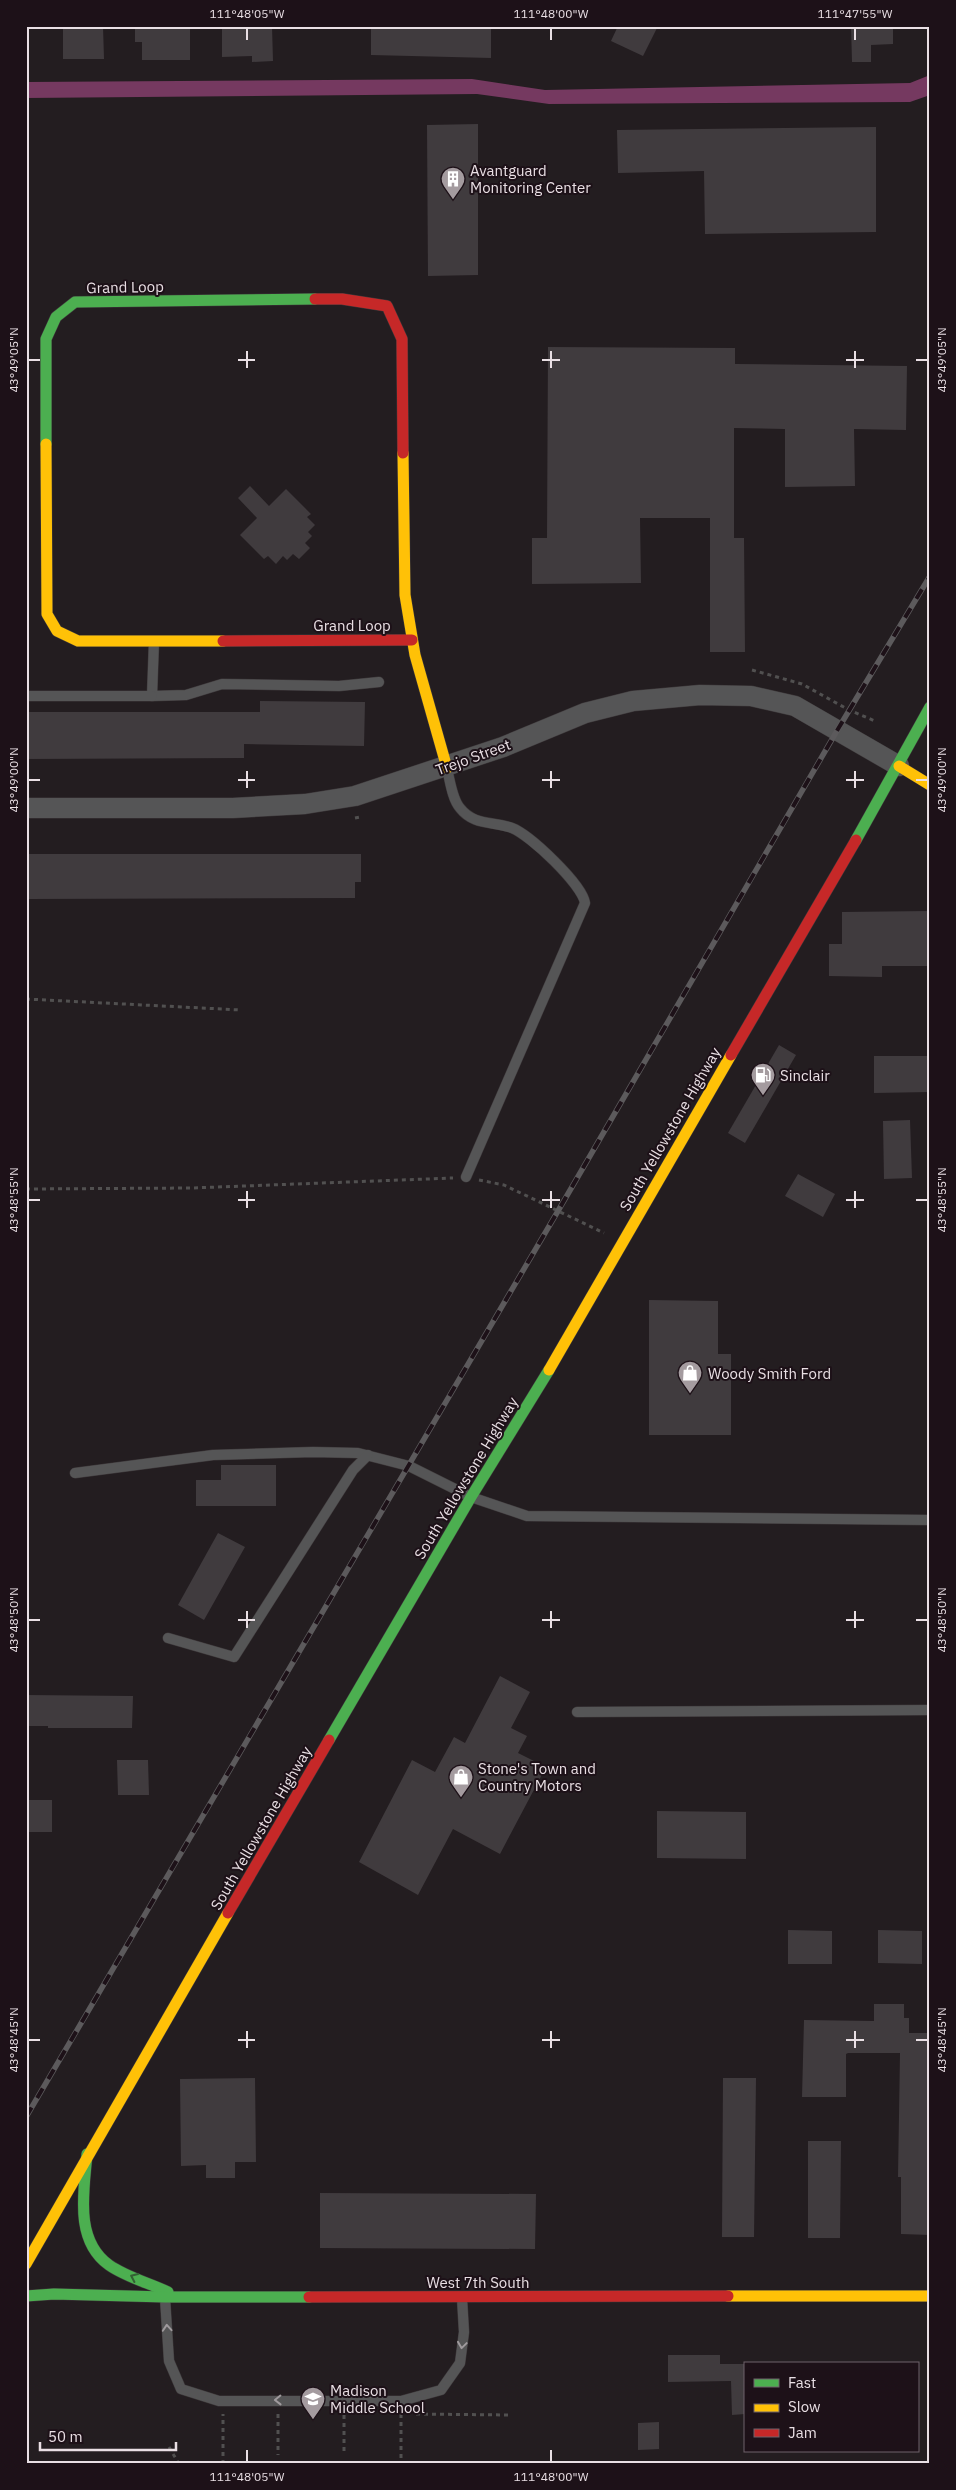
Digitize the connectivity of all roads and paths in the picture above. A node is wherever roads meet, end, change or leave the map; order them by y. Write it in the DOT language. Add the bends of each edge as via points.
graph roads {
  1 [pos="154,640"];
  2 [pos="412,640"];
  3 [pos="752,670"];
  4 [pos="379,682"];
  5 [pos="26,696"];
  6 [pos="152,696"];
  7 [pos="930,707"];
  8 [pos="875,721"];
  9 [pos="899,766"];
  10 [pos="447,768"];
  11 [pos="930,785"];
  12 [pos="26,808"];
  13 [pos="360,817"];
  14 [pos="355,818"];
  15 [pos="26,999"];
  16 [pos="241,1010"];
  17 [pos="466,1177"];
  18 [pos="26,1189"];
  19 [pos="622,1242"];
  20 [pos="368,1455"];
  21 [pos="75,1473"];
  22 [pos="470,1497"];
  23 [pos="930,1520"];
  24 [pos="168,1638"];
  25 [pos="930,1710"];
  26 [pos="577,1712"];
  27 [pos="87,2154"];
  28 [pos="26,2264"];
  29 [pos="26,2296"];
  30 [pos="930,2296"];
  31 [pos="165,2297"];
  32 [pos="178,2297"];
  33 [pos="462,2297"];
  34 [pos="223,2412"];
  35 [pos="278,2413"];
  36 [pos="344,2414"];
  37 [pos="401,2414"];
  38 [pos="416,2414"];
  39 [pos="510,2415"];
  40 [pos="168,2447"];
  41 [pos="344,2452"];
  42 [pos="278,2455"];
  43 [pos="179,2464"];
  44 [pos="223,2464"];
  45 [pos="401,2464"];
  1 -- 2 [label="main road, Grand Loop"];
  1 -- 2 [label="main road, Grand Loop" via="78,641 57,631 48,614 46,339 56,317 75,302 342,299 387,306 402,339 405,595"];
  1 -- 6 [label="lane"];
  2 -- 10 [label="main road, Grand Loop"];
  3 -- 8 [label="path" via="802,684"];
  4 -- 6 [label="lane" via="339,686 222,684 186,695"];
  5 -- 6 [label="lane"];
  7 -- 9 [label="main road, South Yellowstone Highway"];
  9 -- 10 [label="street, Trejo Street" via="795,706 751,696 700,695 633,702 585,713"];
  9 -- 11 [label="main road"];
  9 -- 19 [label="main road, South Yellowstone Highway"];
  10 -- 12 [label="street, Trejo Street" via="355,796 305,804 233,808"];
  10 -- 17 [label="lane" via="458,807 478,822 512,828 534,843 581,891 585,904"];
  13 -- 14 [label="path"];
  15 -- 16 [label="path"];
  17 -- 18 [label="path" via="192,1188"];
  17 -- 19 [label="path" via="504,1185"];
  19 -- 22 [label="main road, South Yellowstone Highway" via="532,1399"];
  20 -- 21 [label="lane" via="313,1452 213,1455"];
  20 -- 22 [label="lane" via="409,1466"];
  20 -- 24 [label="lane" via="353,1470 234,1657"];
  22 -- 23 [label="lane" via="527,1516"];
  22 -- 27 [label="main road, South Yellowstone Highway"];
  25 -- 26 [label="lane"];
  27 -- 28 [label="main road, South Yellowstone Highway"];
  32 -- 27 [label="main road, one-way" via="108,2265 93,2248 85,2228"];
  29 -- 31 [label="main road, West 7th South"];
  30 -- 33 [label="main road, West 7th South"];
  31 -- 32 [label="main road, West 7th South"];
  33 -- 31 [label="lane, one-way" via="464,2332 460,2362 441,2390 401,2401 219,2401 181,2390 169,2361"];
  32 -- 33 [label="main road, West 7th South"];
  34 -- 44 [label="path"];
  35 -- 42 [label="path"];
  36 -- 41 [label="path"];
  37 -- 45 [label="path"];
  38 -- 39 [label="path"];
  40 -- 43 [label="path"];
}
